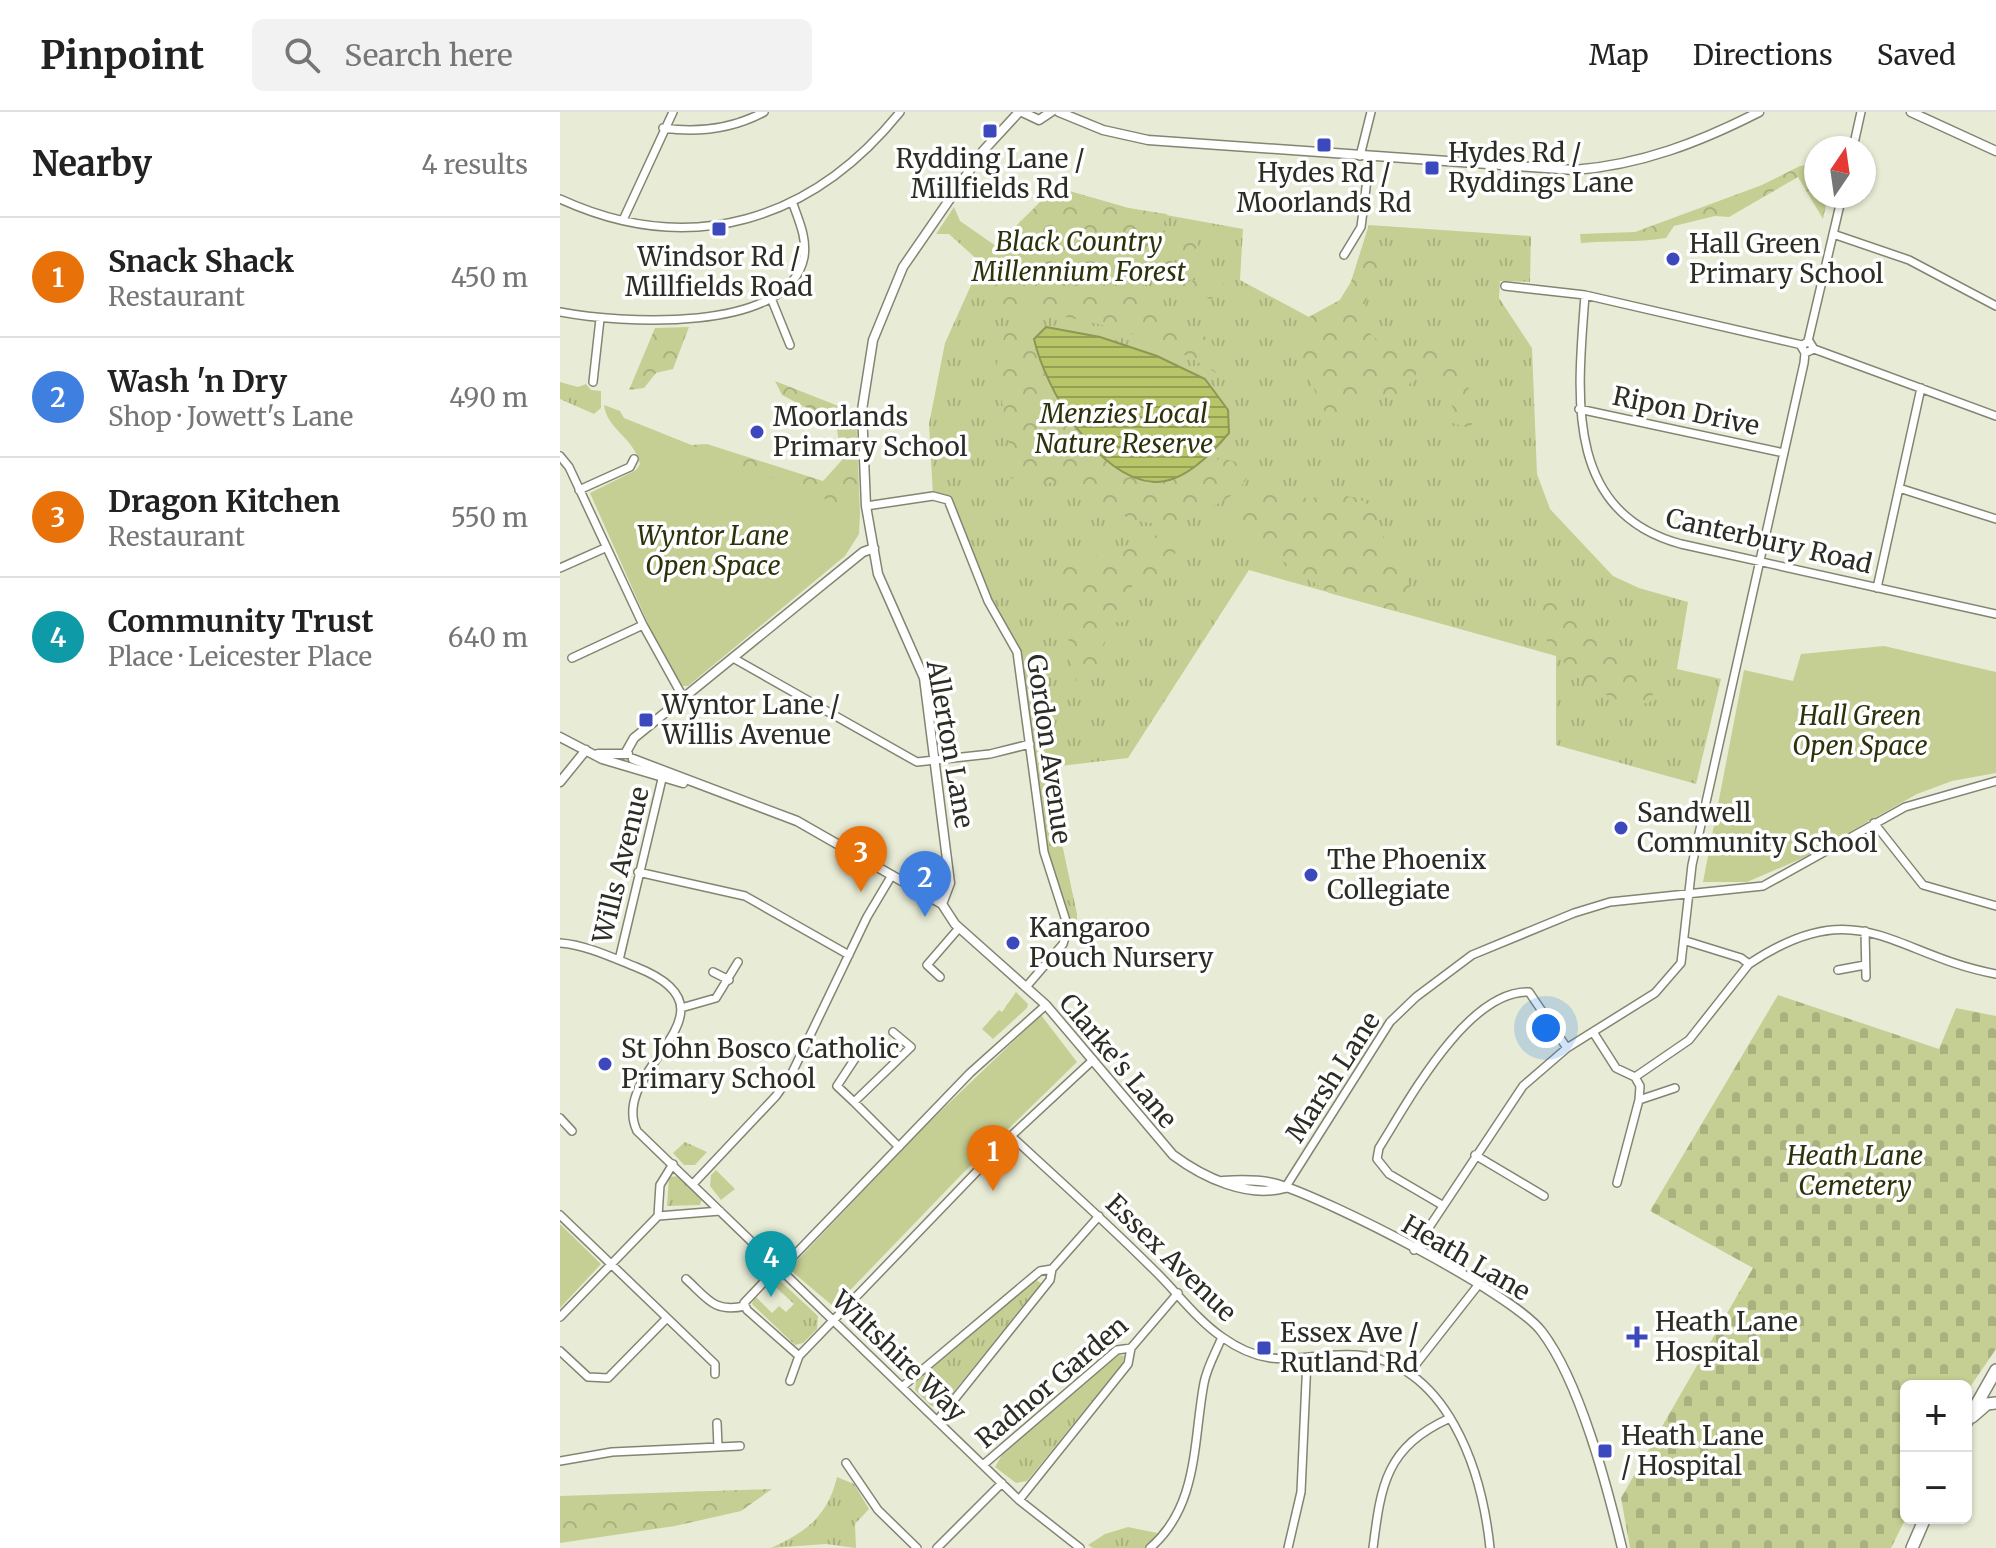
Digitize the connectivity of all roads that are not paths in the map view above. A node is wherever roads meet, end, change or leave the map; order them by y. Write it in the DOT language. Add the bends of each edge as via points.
graph roads {
  1 [pos="673,112"];
  2 [pos="764,112"];
  3 [pos="900,112"];
  4 [pos="1021,112"];
  5 [pos="1051,112"];
  6 [pos="1059,112"];
  7 [pos="1371,112"];
  8 [pos="1759,112"];
  9 [pos="1861,112"];
  10 [pos="1911,112"];
  11 [pos="663,128"];
  12 [pos="1856,136"];
  13 [pos="1996,151"];
  14 [pos="1365,156"];
  15 [pos="560,199"];
  16 [pos="793,204"];
  17 [pos="1839,208"];
  18 [pos="623,220"];
  19 [pos="1833,234"];
  20 [pos="1344,255"];
  21 [pos="1505,286"];
  22 [pos="1585,295"];
  23 [pos="771,298"];
  24 [pos="1996,306"];
  25 [pos="560,312"];
  26 [pos="600,319"];
  27 [pos="790,345"];
  28 [pos="1805,346"];
  29 [pos="593,382"];
  30 [pos="1921,388"];
  31 [pos="1579,409"];
  32 [pos="1996,416"];
  33 [pos="1784,453"];
  34 [pos="560,456"];
  35 [pos="634,459"];
  36 [pos="1899,488"];
  37 [pos="579,490"];
  38 [pos="866,506"];
  39 [pos="1996,519"];
  40 [pos="605,548"];
  41 [pos="874,548"];
  42 [pos="1759,562"];
  43 [pos="560,568"];
  44 [pos="1877,588"];
  45 [pos="1996,614"];
  46 [pos="643,625"];
  47 [pos="572,658"];
  48 [pos="733,658"];
  49 [pos="684,699"];
  50 [pos="560,737"];
  51 [pos="574,744"];
  52 [pos="1030,744"];
  53 [pos="588,751"];
  54 [pos="627,759"];
  55 [pos="935,760"];
  56 [pos="571,768"];
  57 [pos="652,768"];
  58 [pos="662,779"];
  59 [pos="1996,781"];
  60 [pos="560,782"];
  61 [pos="699,786"];
  62 [pos="1874,823"];
  63 [pos="638,872"];
  64 [pos="892,875"];
  65 [pos="1687,892"];
  66 [pos="942,904"];
  67 [pos="1996,906"];
  68 [pos="957,926"];
  69 [pos="1865,931"];
  70 [pos="1686,941"];
  71 [pos="560,943"];
  72 [pos="849,955"];
  73 [pos="619,960"];
  74 [pos="738,962"];
  75 [pos="1749,964"];
  76 [pos="1865,965"];
  77 [pos="1838,970"];
  78 [pos="713,972"];
  79 [pos="1996,974"];
  80 [pos="940,977"];
  81 [pos="1866,977"];
  82 [pos="729,980"];
  83 [pos="1026,987"];
  84 [pos="1046,1005"];
  85 [pos="681,1008"];
  86 [pos="893,1032"];
  87 [pos="1593,1032"];
  88 [pos="1567,1048"];
  89 [pos="860,1051"];
  90 [pos="1093,1060"];
  91 [pos="1635,1077"];
  92 [pos="1675,1088"];
  93 [pos="1639,1100"];
  94 [pos="854,1102"];
  95 [pos="560,1118"];
  96 [pos="572,1131"];
  97 [pos="1011,1136"];
  98 [pos="899,1147"];
  99 [pos="1475,1155"];
  100 [pos="673,1164"];
  101 [pos="1617,1183"];
  102 [pos="693,1184"];
  103 [pos="1285,1188"];
  104 [pos="1544,1196"];
  105 [pos="1442,1205"];
  106 [pos="720,1211"];
  107 [pos="560,1215"];
  108 [pos="658,1216"];
  109 [pos="1099,1216"];
  110 [pos="1414,1250"];
  111 [pos="611,1265"];
  112 [pos="779,1268"];
  113 [pos="1052,1269"];
  114 [pos="686,1279"];
  115 [pos="1479,1284"];
  116 [pos="1178,1293"];
  117 [pos="745,1306"];
  118 [pos="560,1317"];
  119 [pos="666,1319"];
  120 [pos="834,1321"];
  121 [pos="1222,1337"];
  122 [pos="1131,1348"];
  123 [pos="560,1351"];
  124 [pos="799,1356"];
  125 [pos="1307,1359"];
  126 [pos="1996,1371"];
  127 [pos="1409,1373"];
  128 [pos="715,1374"];
  129 [pos="790,1381"];
  130 [pos="902,1387"];
  131 [pos="1996,1401"];
  132 [pos="1972,1413"];
  133 [pos="1972,1417"];
  134 [pos="1450,1418"];
  135 [pos="937,1421"];
  136 [pos="717,1423"];
  137 [pos="740,1446"];
  138 [pos="718,1447"];
  139 [pos="560,1461"];
  140 [pos="846,1463"];
  141 [pos="983,1465"];
  142 [pos="1002,1483"];
  143 [pos="1019,1500"];
  144 [pos="1922,1524"];
  145 [pos="917,1548"];
  146 [pos="937,1548"];
  147 [pos="1080,1548"];
  148 [pos="1150,1548"];
  149 [pos="1288,1548"];
  150 [pos="1373,1548"];
  151 [pos="1490,1548"];
  152 [pos="1622,1548"];
  153 [pos="1912,1548"];
  1 -- 11 [label="street"];
  2 -- 11 [label="street" via="722,127"];
  3 -- 16 [label="street" via="859,158"];
  4 -- 5 [label="street" via="1039,120"];
  4 -- 38 [label="street, Allerton Lane" via="983,151 934,218 882,313 862,410"];
  6 -- 14 [label="street" via="1148,140"];
  7 -- 14 [label="street"];
  8 -- 14 [label="street" via="1717,133 1620,166 1574,170"];
  9 -- 12 [label="street"];
  10 -- 13 [label="street"];
  11 -- 18 [label="street"];
  14 -- 20 [label="street" via="1361,227"];
  15 -- 18 [label="street"];
  16 -- 18 [label="street" via="711,225"];
  16 -- 23 [label="street" via="804,258 794,279"];
  17 -- 19 [label="street"];
  19 -- 24 [label="street" via="1909,260"];
  19 -- 28 [label="street"];
  21 -- 22 [label="street"];
  22 -- 28 [label="street"];
  22 -- 31 [label="street, Canterbury Road"];
  23 -- 26 [label="street" via="728,312 672,320"];
  23 -- 27 [label="street"];
  25 -- 26 [label="street"];
  26 -- 29 [label="street"];
  28 -- 30 [label="street"];
  28 -- 33 [label="street"];
  30 -- 32 [label="street"];
  30 -- 36 [label="street"];
  31 -- 33 [label="street, Ripon Drive"];
  31 -- 42 [label="street, Canterbury Road" via="1597,480 1631,521 1666,540"];
  33 -- 42 [label="street"];
  34 -- 37 [label="street"];
  35 -- 37 [label="street" via="630,467"];
  36 -- 39 [label="street"];
  36 -- 44 [label="street"];
  37 -- 40 [label="street"];
  38 -- 41 [label="street, Allerton Lane"];
  38 -- 52 [label="street, Gordon Avenue" via="933,496 948,500 988,601 1017,652"];
  40 -- 43 [label="street"];
  40 -- 46 [label="street"];
  41 -- 48 [label="street"];
  41 -- 55 [label="street, Allerton Lane" via="878,574 924,678"];
  42 -- 44 [label="street, Canterbury Road"];
  42 -- 65 [label="street"];
  44 -- 45 [label="street, Canterbury Road"];
  46 -- 47 [label="street"];
  46 -- 49 [label="street"];
  48 -- 49 [label="street"];
  48 -- 55 [label="street" via="917,762"];
  49 -- 54 [label="street" via="631,741"];
  50 -- 51 [label="street"];
  51 -- 53 [label="street"];
  51 -- 56 [label="street"];
  52 -- 55 [label="street"];
  52 -- 83 [label="street, Gordon Avenue" via="1046,861 1068,927 1063,944"];
  53 -- 54 [label="street" via="602,759"];
  53 -- 56 [label="street"];
  54 -- 57 [label="street"];
  54 -- 58 [label="street"];
  55 -- 66 [label="street, Allerton Lane" via="950,883"];
  56 -- 60 [label="street"];
  57 -- 58 [label="street"];
  57 -- 61 [label="street"];
  58 -- 61 [label="street"];
  58 -- 63 [label="street, Wills Avenue"];
  59 -- 62 [label="street, Marsh Lane" via="1922,800"];
  61 -- 64 [label="street" via="797,821"];
  62 -- 65 [label="street, Marsh Lane" via="1772,883"];
  62 -- 67 [label="street" via="1923,885"];
  63 -- 72 [label="street" via="745,896"];
  63 -- 73 [label="street, Wills Avenue"];
  64 -- 66 [label="street"];
  64 -- 72 [label="street"];
  65 -- 70 [label="street"];
  65 -- 103 [label="street, Marsh Lane" via="1610,902 1574,913 1456,966 1390,1022"];
  66 -- 68 [label="street, Clarke's Lane"];
  68 -- 80 [label="street" via="927,965"];
  68 -- 83 [label="street, Clarke's Lane"];
  69 -- 75 [label="street" via="1806,934 1780,943"];
  69 -- 76 [label="street"];
  69 -- 79 [label="street"];
  70 -- 75 [label="street"];
  70 -- 87 [label="street" via="1681,963 1667,983"];
  71 -- 73 [label="street"];
  72 -- 102 [label="street" via="791,1075"];
  73 -- 85 [label="street" via="667,983"];
  74 -- 82 [label="street"];
  75 -- 91 [label="street" via="1689,1040"];
  76 -- 77 [label="street"];
  76 -- 81 [label="street"];
  78 -- 82 [label="street"];
  82 -- 85 [label="street" via="716,998"];
  83 -- 84 [label="street, Clarke's Lane"];
  84 -- 90 [label="street, Clarke's Lane"];
  84 -- 98 [label="street" via="993,1050"];
  85 -- 100 [label="street, Wiltshire Way" via="678,1027 633,1096 631,1116 637,1131"];
  86 -- 94 [label="street" via="911,1047"];
  87 -- 88 [label="street"];
  87 -- 91 [label="street" via="1616,1068"];
  88 -- 99 [label="street" via="1523,1086"];
  88 -- 105 [label="street" via="1529,992 1520,991 1471,1019 1449,1042 1379,1148 1377,1159 1389,1174"];
  89 -- 94 [label="street" via="837,1086"];
  90 -- 97 [label="street"];
  90 -- 103 [label="street, Clarke's Lane" via="1160,1143 1196,1171 1222,1181"];
  91 -- 93 [label="street"];
  92 -- 93 [label="street"];
  93 -- 101 [label="street"];
  94 -- 98 [label="street"];
  95 -- 96 [label="street"];
  97 -- 109 [label="street, Essex Avenue"];
  97 -- 120 [label="street"];
  98 -- 112 [label="street"];
  99 -- 104 [label="street"];
  99 -- 105 [label="street"];
  100 -- 102 [label="street, Wiltshire Way"];
  100 -- 108 [label="street" via="660,1185"];
  102 -- 106 [label="street, Wiltshire Way"];
  103 -- 110 [label="street, Heath Lane"];
  105 -- 110 [label="street"];
  106 -- 108 [label="street"];
  106 -- 112 [label="street, Wiltshire Way"];
  107 -- 111 [label="street"];
  108 -- 111 [label="street"];
  109 -- 113 [label="street"];
  109 -- 116 [label="street, Essex Avenue"];
  110 -- 115 [label="street, Heath Lane"];
  111 -- 118 [label="street"];
  111 -- 119 [label="street"];
  112 -- 117 [label="street" via="747,1297"];
  112 -- 120 [label="street, Wiltshire Way"];
  113 -- 130 [label="street" via="1040,1271"];
  113 -- 135 [label="street" via="1050,1280"];
  114 -- 117 [label="street" via="718,1308"];
  115 -- 127 [label="street"];
  115 -- 152 [label="street, Heath Lane" via="1528,1316 1554,1349 1591,1441"];
  116 -- 121 [label="street, Essex Avenue"];
  116 -- 122 [label="street, Radnor Garden"];
  117 -- 124 [label="street"];
  119 -- 123 [label="street" via="608,1378 588,1377"];
  119 -- 128 [label="street" via="715,1364"];
  120 -- 124 [label="street"];
  120 -- 130 [label="street, Wiltshire Way"];
  121 -- 125 [label="street, Essex Avenue" via="1264,1356"];
  121 -- 148 [label="street" via="1204,1380 1179,1516"];
  122 -- 141 [label="street, Radnor Garden" via="1117,1350"];
  122 -- 143 [label="street" via="1128,1364"];
  124 -- 129 [label="street"];
  125 -- 127 [label="street, Essex Avenue" via="1355,1355 1395,1363"];
  125 -- 149 [label="street" via="1301,1492"];
  126 -- 131 [label="main road"];
  126 -- 132 [label="main road"];
  127 -- 134 [label="street, Essex Avenue"];
  130 -- 135 [label="street, Wiltshire Way"];
  131 -- 133 [label="main road"];
  134 -- 150 [label="street" via="1417,1437 1390,1466 1379,1498"];
  134 -- 151 [label="street, Essex Avenue" via="1485,1502"];
  135 -- 141 [label="street, Wiltshire Way"];
  136 -- 138 [label="street"];
  137 -- 138 [label="street"];
  138 -- 139 [label="street" via="624,1451"];
  140 -- 145 [label="street" via="878,1510"];
  141 -- 142 [label="street, Wiltshire Way"];
  142 -- 143 [label="street, Wiltshire Way"];
  142 -- 146 [label="street"];
  143 -- 147 [label="street, Wiltshire Way"];
  144 -- 153 [label="main road"];
}
